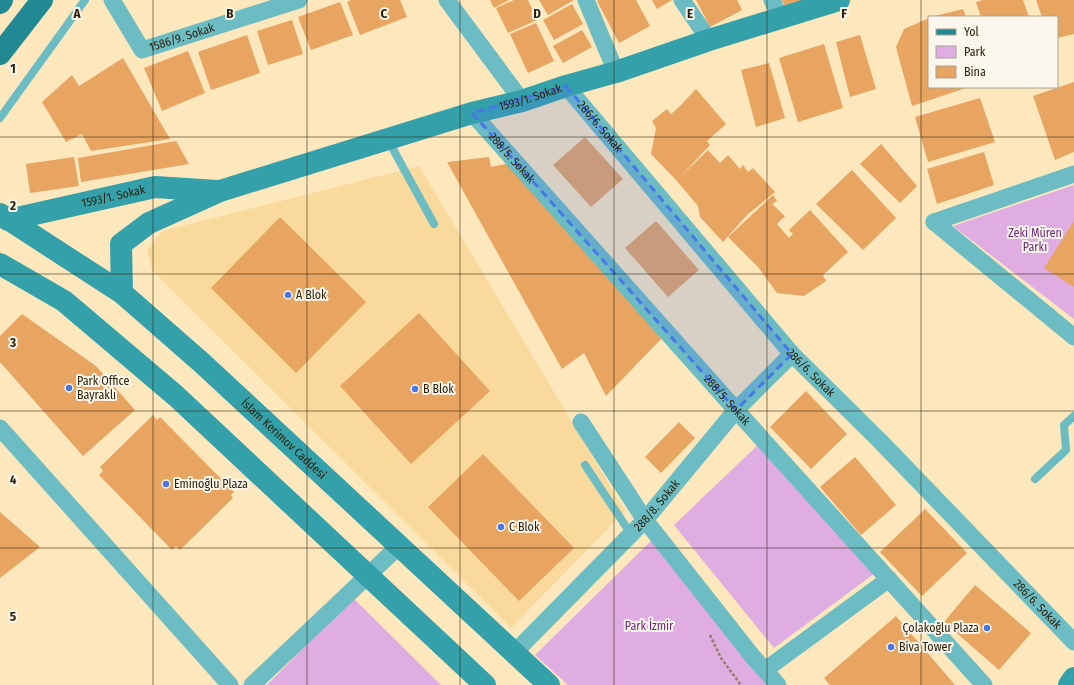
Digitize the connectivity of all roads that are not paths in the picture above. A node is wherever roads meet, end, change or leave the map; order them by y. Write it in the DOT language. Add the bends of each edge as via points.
graph roads {
  1 [pos="2,0"];
  2 [pos="42,0"];
  3 [pos="85,0"];
  4 [pos="112,0"];
  5 [pos="299,0"];
  6 [pos="446,0"];
  7 [pos="586,0"];
  8 [pos="682,0"];
  9 [pos="839,0"];
  10 [pos="0,3"];
  11 [pos="776,9"];
  12 [pos="709,40"];
  13 [pos="0,54"];
  14 [pos="616,72"];
  15 [pos="566,86"];
  16 [pos="522,101"];
  17 [pos="472,113"];
  18 [pos="0,118"];
  19 [pos="388,139"];
  20 [pos="1074,174"];
  21 [pos="220,191"];
  22 [pos="4,217"];
  23 [pos="434,224"];
  24 [pos="0,264"];
  25 [pos="122,293"];
  26 [pos="1074,337"];
  27 [pos="792,354"];
  28 [pos="736,410"];
  29 [pos="1074,416"];
  30 [pos="581,422"];
  31 [pos="0,428"];
  32 [pos="585,465"];
  33 [pos="1035,479"];
  34 [pos="645,520"];
  35 [pos="631,534"];
  36 [pos="399,546"];
  37 [pos="368,576"];
  38 [pos="890,579"];
  39 [pos="1074,642"];
  40 [pos="515,652"];
  41 [pos="765,670"];
  42 [pos="1074,678"];
  43 [pos="230,685"];
  44 [pos="252,685"];
  45 [pos="485,685"];
  46 [pos="550,685"];
  47 [pos="778,685"];
  48 [pos="984,685"];
  49 [pos="1069,685"];
  1 -- 10 [label="main road"];
  2 -- 13 [label="main road"];
  3 -- 18 [label="lane"];
  4 -- 5 [label="street, 1586/9. Sokak" via="142,50"];
  6 -- 16 [label="street"];
  7 -- 14 [label="street"];
  8 -- 12 [label="street"];
  9 -- 11 [label="main road, 1593/1. Sokak"];
  11 -- 12 [label="main road, 1593/1. Sokak"];
  12 -- 14 [label="main road, 1593/1. Sokak"];
  14 -- 15 [label="main road, 1593/1. Sokak"];
  15 -- 16 [label="main road, 1593/1. Sokak"];
  15 -- 27 [label="street, 286/6. Sokak"];
  16 -- 17 [label="main road, 1593/1. Sokak"];
  17 -- 19 [label="main road, 1593/1. Sokak"];
  17 -- 28 [label="street, 288/5. Sokak"];
  19 -- 21 [label="main road, 1593/1. Sokak"];
  19 -- 23 [label="lane"];
  20 -- 26 [label="street" via="934,222"];
  21 -- 22 [label="main road, 1593/1. Sokak" via="155,187"];
  21 -- 25 [label="main road, 1593/1. Sokak" via="149,223 121,244"];
  22 -- 25 [label="main road, İslam Kerimov Caddesi"];
  24 -- 37 [label="main road" via="64,301 176,396"];
  25 -- 36 [label="main road, İslam Kerimov Caddesi" via="202,363"];
  27 -- 28 [label="street, 288/8. Sokak"];
  27 -- 39 [label="street, 286/6. Sokak" via="880,441"];
  28 -- 34 [label="street, 288/8. Sokak"];
  28 -- 38 [label="street, 288/5. Sokak"];
  29 -- 33 [label="lane" via="1064,425 1066,450"];
  30 -- 34 [label="street"];
  31 -- 43 [label="street"];
  32 -- 35 [label="lane"];
  34 -- 35 [label="street, 288/8. Sokak"];
  34 -- 41 [label="street"];
  35 -- 40 [label="street, 288/8. Sokak"];
  36 -- 37 [label="street"];
  36 -- 40 [label="main road, İslam Kerimov Caddesi"];
  37 -- 44 [label="street"];
  37 -- 45 [label="main road"];
  38 -- 41 [label="street"];
  38 -- 48 [label="street, 288/5. Sokak"];
  40 -- 46 [label="main road, İslam Kerimov Caddesi"];
  41 -- 47 [label="street"];
  42 -- 49 [label="main road"];
}
